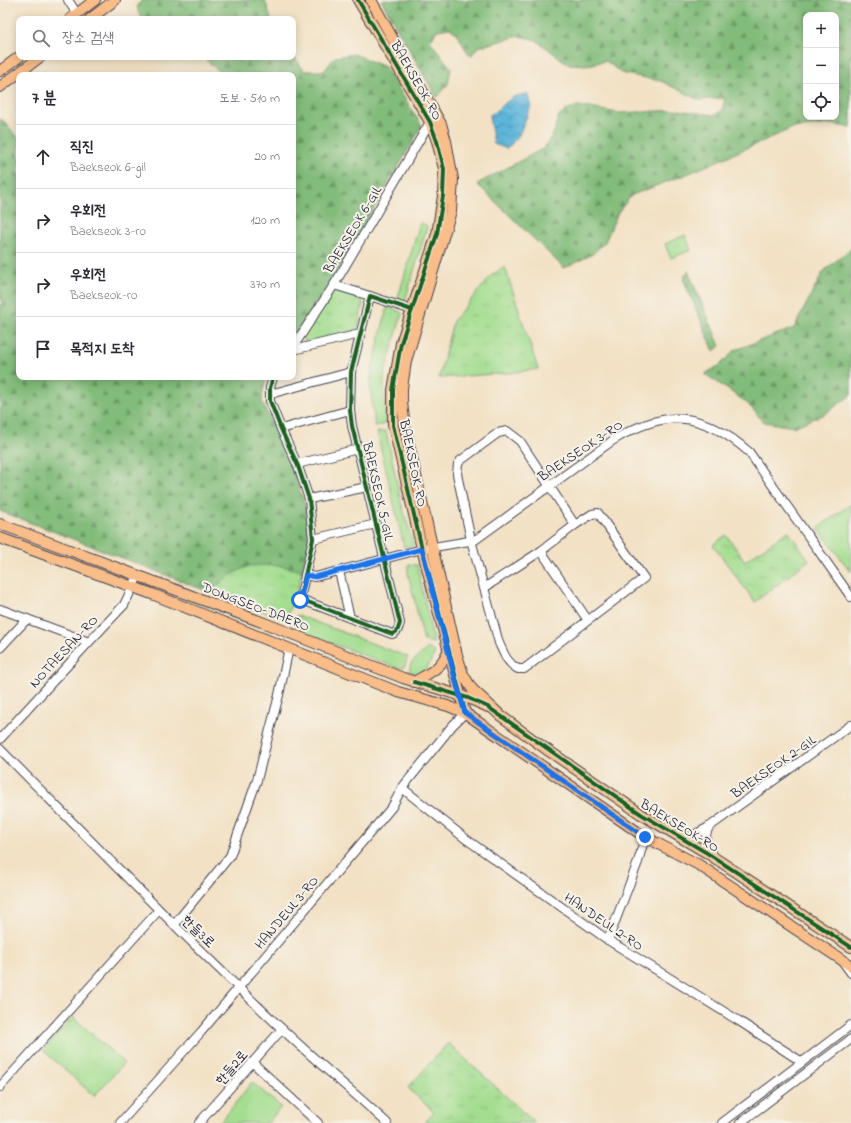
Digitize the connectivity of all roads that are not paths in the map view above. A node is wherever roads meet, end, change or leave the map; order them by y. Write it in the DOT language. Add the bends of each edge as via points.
graph roads {
  1 [pos="68,0"];
  2 [pos="95,0"];
  3 [pos="115,0"];
  4 [pos="358,0"];
  5 [pos="370,0"];
  6 [pos="73,16"];
  7 [pos="94,16"];
  8 [pos="16,59"];
  9 [pos="36,60"];
  10 [pos="0,71"];
  11 [pos="20,72"];
  12 [pos="16,75"];
  13 [pos="0,87"];
  14 [pos="430,122"];
  15 [pos="334,285"];
  16 [pos="370,296"];
  17 [pos="412,310"];
  18 [pos="360,334"];
  19 [pos="296,342"];
  20 [pos="296,349"];
  21 [pos="351,372"];
  22 [pos="272,380"];
  23 [pos="270,394"];
  24 [pos="350,410"];
  25 [pos="281,429"];
  26 [pos="358,449"];
  27 [pos="297,464"];
  28 [pos="550,486"];
  29 [pos="367,487"];
  30 [pos="309,499"];
  31 [pos="0,524"];
  32 [pos="376,524"];
  33 [pos="575,524"];
  34 [pos="0,538"];
  35 [pos="313,539"];
  36 [pos="471,540"];
  37 [pos="433,547"];
  38 [pos="422,549"];
  39 [pos="541,551"];
  40 [pos="384,559"];
  41 [pos="340,571"];
  42 [pos="306,575"];
  43 [pos="138,576"];
  44 [pos="133,588"];
  45 [pos="484,588"];
  46 [pos="850,595"];
  47 [pos="0,609"];
  48 [pos="350,618"];
  49 [pos="27,619"];
  50 [pos="587,619"];
  51 [pos="89,642"];
  52 [pos="0,648"];
  53 [pos="289,648"];
  54 [pos="448,651"];
  55 [pos="463,674"];
  56 [pos="414,682"];
  57 [pos="464,697"];
  58 [pos="465,713"];
  59 [pos="501,716"];
  60 [pos="851,725"];
  61 [pos="0,739"];
  62 [pos="0,749"];
  63 [pos="402,788"];
  64 [pos="709,827"];
  65 [pos="645,837"];
  66 [pos="678,837"];
  67 [pos="716,860"];
  68 [pos="160,910"];
  69 [pos="174,925"];
  70 [pos="608,940"];
  71 [pos="851,947"];
  72 [pos="840,958"];
  73 [pos="851,966"];
  74 [pos="851,973"];
  75 [pos="239,988"];
  76 [pos="851,1025"];
  77 [pos="282,1029"];
  78 [pos="851,1038"];
  79 [pos="252,1062"];
  80 [pos="802,1062"];
  81 [pos="0,1087"];
  82 [pos="120,1123"];
  83 [pos="200,1123"];
  84 [pos="318,1123"];
  85 [pos="387,1123"];
  86 [pos="722,1123"];
  87 [pos="740,1123"];
  1 -- 6 [label="street"];
  2 -- 6 [label="main road"];
  3 -- 7 [label="main road"];
  4 -- 14 [label="main road, BAEKSEOK-RO"];
  5 -- 37 [label="main road, BAEKSEOK-RO" via="441,124 453,179 450,218 406,361 402,388 404,420"];
  8 -- 10 [label="main road"];
  9 -- 11 [label="main road"];
  12 -- 13 [label="main road"];
  14 -- 15 [label="street, BAEKSEOK 6-GIL"];
  14 -- 17 [label="main road, BAEKSEOK-RO" via="438,141 444,169 443,196 437,234"];
  15 -- 16 [label="street"];
  15 -- 19 [label="street, BAEKSEOK 6-GIL"];
  16 -- 17 [label="street"];
  16 -- 18 [label="street, BAEKSEOK 5-GIL"];
  17 -- 38 [label="main road, BAEKSEOK-RO" via="401,343 393,390 393,425"];
  18 -- 20 [label="street"];
  18 -- 21 [label="street, BAEKSEOK 5-GIL"];
  21 -- 23 [label="street"];
  21 -- 24 [label="street, BAEKSEOK 5-GIL"];
  22 -- 23 [label="street"];
  23 -- 25 [label="street" via="270,401"];
  24 -- 25 [label="street"];
  24 -- 26 [label="street, BAEKSEOK 5-GIL"];
  25 -- 27 [label="street"];
  26 -- 27 [label="street, BAEKSEOK 5-GIL"];
  26 -- 29 [label="street, BAEKSEOK 5-GIL"];
  27 -- 30 [label="street"];
  28 -- 33 [label="street"];
  28 -- 36 [label="street, BAEKSEOK 3-RO" via="475,540"];
  28 -- 36 [label="street" via="520,441 507,431 498,433 458,464 457,474"];
  28 -- 46 [label="street, BAEKSEOK 3-RO" via="612,441 647,423 682,419 707,424 749,452"];
  29 -- 30 [label="street, BAEKSEOK 5-GIL"];
  29 -- 32 [label="street, BAEKSEOK 5-GIL"];
  30 -- 35 [label="street"];
  31 -- 43 [label="main road, DONGSEO-DAERO"];
  32 -- 35 [label="street, BAEKSEOK 5-GIL"];
  32 -- 40 [label="street, BAEKSEOK 5-GIL"];
  33 -- 39 [label="street"];
  33 -- 50 [label="street" via="598,513 644,578"];
  34 -- 44 [label="main road, DONGSEO-DAERO"];
  35 -- 42 [label="street"];
  36 -- 37 [label="street, BAEKSEOK 3-RO"];
  36 -- 45 [label="street"];
  37 -- 38 [label="street, BAEKSEOK 3-RO"];
  37 -- 55 [label="main road, BAEKSEOK-RO"];
  38 -- 40 [label="street, BAEKSEOK 3-RO"];
  38 -- 54 [label="main road, BAEKSEOK-RO"];
  39 -- 45 [label="street"];
  39 -- 50 [label="street"];
  40 -- 41 [label="street, BAEKSEOK 3-RO"];
  40 -- 48 [label="street, BAEKSEOK 5-GIL" via="400,623 398,630 392,634"];
  41 -- 42 [label="street, BAEKSEOK 3-RO" via="315,577"];
  41 -- 48 [label="street"];
  42 -- 48 [label="street, BAEKSEOK 5-GIL" via="300,600"];
  43 -- 44 [label="street, NOTAESAN-RO"];
  43 -- 56 [label="main road, DONGSEO-DAERO"];
  44 -- 51 [label="street, NOTAESAN-RO" via="124,605"];
  44 -- 53 [label="main road, DONGSEO-DAERO"];
  45 -- 50 [label="street" via="502,650 510,665 518,669 524,668"];
  47 -- 49 [label="street"];
  49 -- 51 [label="street"];
  49 -- 52 [label="street"];
  51 -- 61 [label="street, NOTAESAN-RO"];
  53 -- 58 [label="main road, DONGSEO-DAERO" via="398,692"];
  53 -- 69 [label="street" via="257,780 230,856"];
  54 -- 56 [label="main road" via="439,666"];
  54 -- 57 [label="main road, BAEKSEOK-RO"];
  55 -- 57 [label="main road"];
  55 -- 59 [label="main road, BAEKSEOK-RO" via="472,689"];
  56 -- 57 [label="main road, DONGSEO-DAERO"];
  57 -- 58 [label="main road, BAEKSEOK-RO"];
  57 -- 59 [label="main road, DONGSEO-DAERO" via="488,707"];
  58 -- 63 [label="street, HANDEUL 3-RO"];
  58 -- 65 [label="main road, BAEKSEOK-RO"];
  59 -- 66 [label="main road, BAEKSEOK-RO"];
  60 -- 64 [label="street, BAEKSEOK 2-GIL"];
  62 -- 68 [label="street, 한들3로"];
  63 -- 70 [label="street, HANDEUL 2-RO" via="473,844"];
  63 -- 75 [label="street, HANDEUL 3-RO" via="392,807"];
  64 -- 66 [label="street, BAEKSEOK 2-GIL" via="692,836"];
  64 -- 67 [label="street" via="706,842"];
  65 -- 70 [label="street"];
  65 -- 72 [label="main road, BAEKSEOK-RO" via="699,865"];
  66 -- 67 [label="main road, BAEKSEOK-RO"];
  67 -- 71 [label="main road, BAEKSEOK-RO"];
  68 -- 69 [label="street, 한들3로"];
  68 -- 81 [label="street"];
  69 -- 75 [label="street, 한들3로"];
  70 -- 80 [label="street, HANDEUL 2-RO" via="739,1020"];
  72 -- 73 [label="main road, BAEKSEOK-RO"];
  72 -- 74 [label="street"];
  75 -- 77 [label="street, 한들3로"];
  75 -- 82 [label="street, HANDEUL 3-RO"];
  76 -- 80 [label="street"];
  77 -- 79 [label="street, 한들2로"];
  77 -- 85 [label="street, 한들3로"];
  78 -- 87 [label="street"];
  79 -- 83 [label="street, 한들2로"];
  79 -- 84 [label="street"];
  80 -- 86 [label="street"];
}
